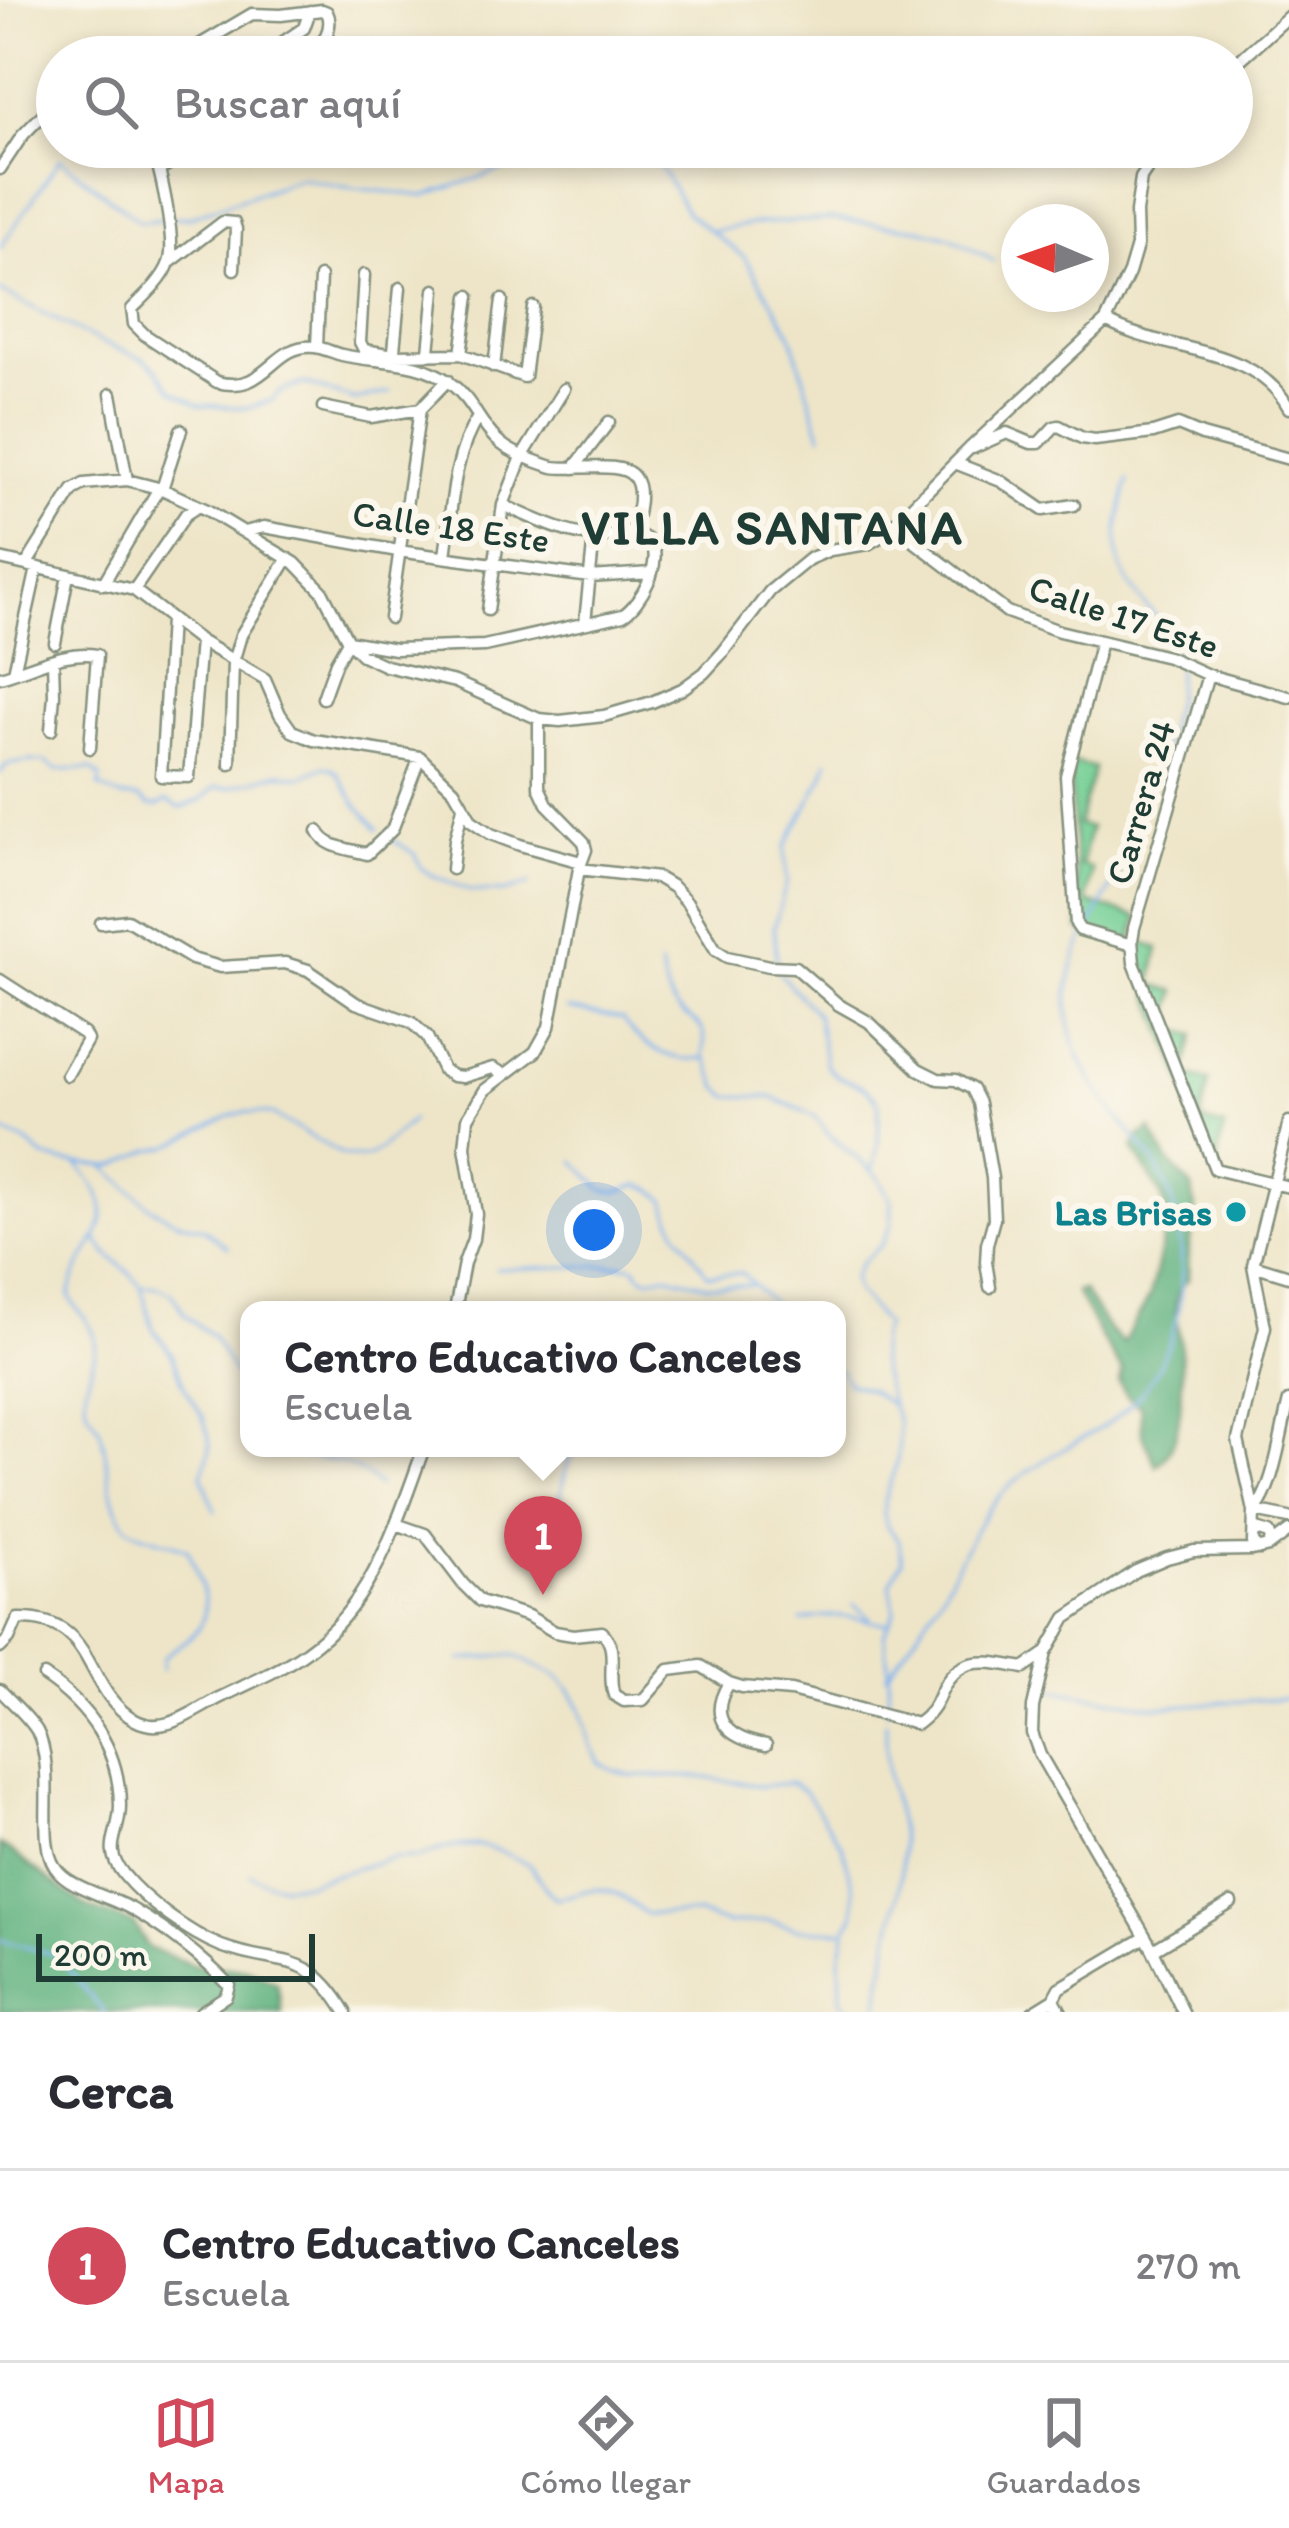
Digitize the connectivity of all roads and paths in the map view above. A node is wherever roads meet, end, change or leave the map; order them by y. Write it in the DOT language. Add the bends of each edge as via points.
graph roads {
  1 [pos="310,11"];
  2 [pos="1289,16"];
  3 [pos="217,36"];
  4 [pos="292,36"];
  5 [pos="324,36"];
  6 [pos="1253,48"];
  7 [pos="36,122"];
  8 [pos="1148,168"];
  9 [pos="0,169"];
  10 [pos="161,169"];
  11 [pos="169,263"];
  12 [pos="234,269"];
  13 [pos="364,275"];
  14 [pos="320,277"];
  15 [pos="400,288"];
  16 [pos="435,290"];
  17 [pos="469,296"];
  18 [pos="502,300"];
  19 [pos="533,307"];
  20 [pos="1106,321"];
  21 [pos="317,347"];
  22 [pos="429,352"];
  23 [pos="461,354"];
  24 [pos="394,359"];
  25 [pos="494,367"];
  26 [pos="448,380"];
  27 [pos="564,389"];
  28 [pos="111,394"];
  29 [pos="323,407"];
  30 [pos="1289,408"];
  31 [pos="420,410"];
  32 [pos="478,417"];
  33 [pos="609,422"];
  34 [pos="181,430"];
  35 [pos="969,449"];
  36 [pos="523,457"];
  37 [pos="1289,459"];
  38 [pos="955,463"];
  39 [pos="574,468"];
  40 [pos="127,480"];
  41 [pos="161,489"];
  42 [pos="503,505"];
  43 [pos="1074,505"];
  44 [pos="197,507"];
  45 [pos="894,526"];
  46 [pos="632,531"];
  47 [pos="244,532"];
  48 [pos="301,532"];
  49 [pos="594,536"];
  50 [pos="398,550"];
  51 [pos="445,556"];
  52 [pos="2,560"];
  53 [pos="291,561"];
  54 [pos="495,563"];
  55 [pos="32,567"];
  56 [pos="651,573"];
  57 [pos="0,574"];
  58 [pos="68,575"];
  59 [pos="590,577"];
  60 [pos="103,584"];
  61 [pos="134,590"];
  62 [pos="488,610"];
  63 [pos="390,618"];
  64 [pos="170,620"];
  65 [pos="585,622"];
  66 [pos="348,640"];
  67 [pos="200,641"];
  68 [pos="1101,641"];
  69 [pos="55,643"];
  70 [pos="53,660"];
  71 [pos="233,662"];
  72 [pos="14,672"];
  73 [pos="1208,675"];
  74 [pos="0,677"];
  75 [pos="1289,697"];
  76 [pos="323,698"];
  77 [pos="539,718"];
  78 [pos="51,730"];
  79 [pos="90,748"];
  80 [pos="420,757"];
  81 [pos="230,764"];
  82 [pos="463,807"];
  83 [pos="318,831"];
  84 [pos="580,866"];
  85 [pos="452,869"];
  86 [pos="101,923"];
  87 [pos="1132,945"];
  88 [pos="0,980"];
  89 [pos="67,1075"];
  90 [pos="504,1075"];
  91 [pos="1289,1122"];
  92 [pos="1273,1183"];
  93 [pos="1289,1187"];
  94 [pos="1253,1264"];
  95 [pos="1289,1276"];
  96 [pos="990,1287"];
  97 [pos="457,1301"];
  98 [pos="1289,1401"];
  99 [pos="421,1457"];
  100 [pos="1254,1513"];
  101 [pos="1289,1518"];
  102 [pos="396,1524"];
  103 [pos="1289,1530"];
  104 [pos="1260,1532"];
  105 [pos="1264,1547"];
  106 [pos="1241,1550"];
  107 [pos="0,1648"];
  108 [pos="1046,1653"];
  109 [pos="44,1676"];
  110 [pos="729,1683"];
  111 [pos="0,1690"];
  112 [pos="766,1745"];
  113 [pos="1231,1904"];
  114 [pos="1144,1937"];
  115 [pos="204,1939"];
  116 [pos="1153,1950"];
  117 [pos="196,1952"];
  118 [pos="1054,1999"];
  119 [pos="201,2012"];
  120 [pos="346,2012"];
  121 [pos="1033,2012"];
  122 [pos="1061,2012"];
  123 [pos="1183,2012"];
  1 -- 3 [label="street" via="252,14"];
  1 -- 4 [label="street"];
  1 -- 5 [label="street" via="331,18"];
  2 -- 6 [label="street"];
  7 -- 9 [label="street"];
  8 -- 20 [label="street" via="1136,212 1138,246"];
  10 -- 11 [label="street"];
  11 -- 12 [label="street" via="229,221 236,230"];
  11 -- 21 [label="street" via="132,309 134,324 217,382 242,383 292,348"];
  13 -- 24 [label="street" via="361,348"];
  14 -- 21 [label="street"];
  15 -- 24 [label="street"];
  16 -- 22 [label="street"];
  17 -- 23 [label="street"];
  18 -- 25 [label="street"];
  19 -- 25 [label="street" via="525,373"];
  20 -- 30 [label="street" via="1262,375"];
  20 -- 35 [label="street"];
  21 -- 24 [label="street"];
  22 -- 23 [label="street"];
  22 -- 24 [label="street"];
  23 -- 25 [label="street"];
  24 -- 26 [label="street"];
  26 -- 31 [label="street"];
  26 -- 32 [label="street"];
  27 -- 36 [label="street"];
  28 -- 40 [label="street"];
  29 -- 31 [label="street" via="370,417"];
  31 -- 50 [label="street"];
  32 -- 36 [label="street" via="496,442"];
  32 -- 51 [label="street" via="459,462"];
  33 -- 39 [label="street"];
  34 -- 41 [label="street"];
  35 -- 37 [label="street" via="1002,434 1039,443 1059,426 1095,440 1178,425"];
  35 -- 38 [label="street"];
  36 -- 39 [label="street"];
  36 -- 42 [label="street"];
  38 -- 43 [label="street" via="1043,510"];
  38 -- 45 [label="street"];
  39 -- 46 [label="street" via="634,476"];
  40 -- 41 [label="street"];
  40 -- 55 [label="street" via="73,490"];
  41 -- 44 [label="street"];
  41 -- 60 [label="street"];
  42 -- 49 [label="street"];
  42 -- 54 [label="street"];
  44 -- 47 [label="street"];
  44 -- 61 [label="street"];
  45 -- 68 [label="street, Calle 17 Este" via="1007,612"];
  45 -- 77 [label="street" via="868,544 809,559 682,689 586,720"];
  46 -- 49 [label="street"];
  46 -- 56 [label="street" via="651,543"];
  47 -- 48 [label="street, Calle 18 Este"];
  47 -- 53 [label="street"];
  48 -- 50 [label="street, Calle 18 Este"];
  48 -- 53 [label="street"];
  49 -- 59 [label="street"];
  50 -- 51 [label="street, Calle 18 Este"];
  50 -- 63 [label="street"];
  51 -- 54 [label="street, Calle 18 Este"];
  52 -- 55 [label="street"];
  52 -- 57 [label="street"];
  53 -- 66 [label="street" via="322,591"];
  53 -- 71 [label="street" via="241,635"];
  54 -- 59 [label="street, Calle 18 Este"];
  54 -- 62 [label="street"];
  55 -- 58 [label="street"];
  55 -- 72 [label="street"];
  56 -- 59 [label="street, Calle 18 Este"];
  56 -- 65 [label="street" via="635,608"];
  58 -- 60 [label="street"];
  58 -- 69 [label="street"];
  59 -- 65 [label="street"];
  60 -- 61 [label="street"];
  61 -- 64 [label="street"];
  64 -- 67 [label="street"];
  64 -- 67 [label="street" via="160,774 189,776"];
  65 -- 66 [label="street" via="484,646 394,649"];
  66 -- 76 [label="street"];
  66 -- 77 [label="street" via="386,666 455,682"];
  67 -- 71 [label="street"];
  68 -- 73 [label="street, Calle 17 Este"];
  68 -- 87 [label="street" via="1065,787 1078,927"];
  70 -- 72 [label="street"];
  70 -- 78 [label="street"];
  70 -- 79 [label="street" via="98,655"];
  71 -- 80 [label="street" via="265,679 292,731"];
  71 -- 81 [label="street"];
  72 -- 74 [label="street"];
  73 -- 75 [label="street, Calle 17 Este"];
  73 -- 87 [label="street, Carrera 24"];
  77 -- 84 [label="street" via="539,787 584,842"];
  80 -- 82 [label="street"];
  80 -- 83 [label="street" via="392,830 367,854 328,843"];
  82 -- 84 [label="street" via="491,833"];
  82 -- 85 [label="street"];
  84 -- 90 [label="street" via="549,1027 535,1052"];
  84 -- 96 [label="street" via="658,878 687,902 716,950 795,967 917,1070 972,1089 992,1178"];
  86 -- 90 [label="street" via="127,920 220,968 285,963 308,970 356,1003 411,1022 453,1076 494,1068"];
  87 -- 92 [label="street" via="1215,1168"];
  88 -- 89 [label="street" via="84,1034"];
  90 -- 97 [label="street" via="468,1118 476,1214"];
  91 -- 92 [label="street"];
  92 -- 93 [label="street"];
  92 -- 94 [label="street"];
  94 -- 95 [label="street"];
  94 -- 100 [label="street" via="1265,1327 1238,1440"];
  98 -- 100 [label="street"];
  99 -- 102 [label="street"];
  100 -- 101 [label="street"];
  100 -- 104 [label="street"];
  102 -- 107 [label="street" via="339,1624 262,1678 173,1722 153,1727 133,1719 77,1643 42,1618 18,1619"];
  102 -- 110 [label="street" via="425,1534 480,1601 555,1632 602,1632 612,1650 609,1683 624,1701 643,1700 669,1670 689,1666"];
  103 -- 104 [label="street"];
  103 -- 105 [label="street"];
  104 -- 105 [label="street" via="1253,1543"];
  104 -- 106 [label="street"];
  105 -- 106 [label="street"];
  106 -- 108 [label="street" via="1194,1551 1136,1571 1066,1618"];
  108 -- 110 [label="street" via="1024,1668 964,1664 916,1724"];
  108 -- 114 [label="street" via="1031,1720 1040,1755"];
  109 -- 115 [label="street" via="90,1718 113,1755 120,1808 115,1864"];
  110 -- 112 [label="street" via="719,1699 725,1727"];
  111 -- 117 [label="street" via="39,1735 56,1871 132,1908"];
  113 -- 116 [label="street"];
  114 -- 116 [label="street"];
  114 -- 118 [label="street"];
  115 -- 117 [label="street"];
  115 -- 120 [label="street" via="304,1966"];
  116 -- 123 [label="street"];
  117 -- 119 [label="street" via="229,1985"];
  118 -- 121 [label="street"];
  118 -- 122 [label="street"];
}
